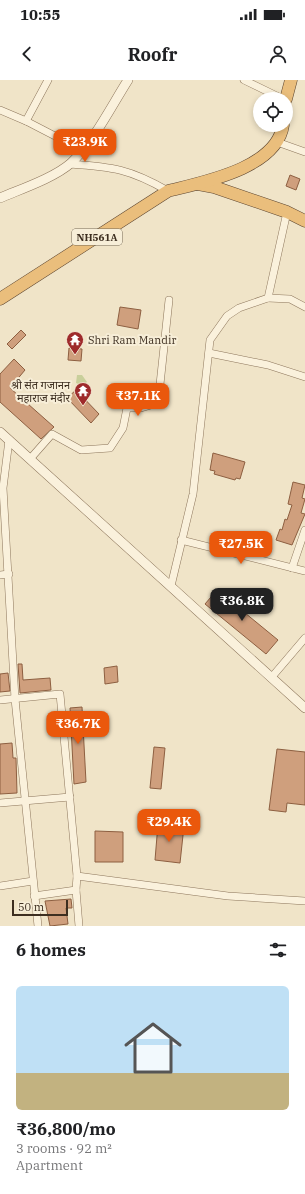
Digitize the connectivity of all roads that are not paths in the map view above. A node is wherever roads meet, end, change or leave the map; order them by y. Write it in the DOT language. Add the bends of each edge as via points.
graph roads {
  1 [pos="48,80"];
  2 [pos="128,80"];
  3 [pos="244,80"];
  4 [pos="291,80"];
  5 [pos="269,92"];
  6 [pos="287,92"];
  7 [pos="0,110"];
  8 [pos="26,121"];
  9 [pos="281,132"];
  10 [pos="277,142"];
  11 [pos="82,150"];
  12 [pos="305,152"];
  13 [pos="70,164"];
  14 [pos="197,184"];
  15 [pos="168,191"];
  16 [pos="0,198"];
  17 [pos="287,212"];
  18 [pos="305,221"];
  19 [pos="268,298"];
  20 [pos="0,299"];
  21 [pos="169,300"];
  22 [pos="305,307"];
  23 [pos="209,353"];
  24 [pos="305,377"];
  25 [pos="0,432"];
  26 [pos="9,440"];
  27 [pos="30,459"];
  28 [pos="2,488"];
  29 [pos="305,530"];
  30 [pos="182,540"];
  31 [pos="292,568"];
  32 [pos="305,571"];
  33 [pos="9,574"];
  34 [pos="0,575"];
  35 [pos="170,586"];
  36 [pos="305,638"];
  37 [pos="272,678"];
  38 [pos="15,699"];
  39 [pos="0,700"];
  40 [pos="305,708"];
  41 [pos="70,797"];
  42 [pos="25,801"];
  43 [pos="0,802"];
  44 [pos="77,876"];
  45 [pos="33,881"];
  46 [pos="0,886"];
  47 [pos="76,890"];
  48 [pos="34,896"];
  49 [pos="305,901"];
  50 [pos="38,926"];
  51 [pos="79,926"];
  1 -- 8 [label="street"];
  2 -- 11 [label="street"];
  3 -- 5 [label="street"];
  4 -- 6 [label="highway"];
  7 -- 8 [label="street"];
  8 -- 11 [label="street"];
  9 -- 10 [label="highway, NH561A"];
  10 -- 12 [label="street"];
  10 -- 14 [label="highway, NH561A" via="261,159"];
  11 -- 13 [label="street"];
  13 -- 15 [label="street" via="118,168 146,178"];
  13 -- 16 [label="street" via="37,183"];
  14 -- 15 [label="highway, NH561A"];
  14 -- 17 [label="highway" via="214,187"];
  15 -- 20 [label="highway, NH561A"];
  17 -- 18 [label="highway"];
  17 -- 19 [label="street"];
  19 -- 22 [label="street" via="290,299"];
  19 -- 23 [label="street" via="239,308 227,316 210,340"];
  21 -- 27 [label="street" via="158,403 141,408 127,408 124,428 110,448 81,450 52,434"];
  23 -- 24 [label="street" via="268,365"];
  23 -- 30 [label="street" via="193,494"];
  25 -- 26 [label="street"];
  26 -- 27 [label="street"];
  26 -- 28 [label="street"];
  27 -- 35 [label="street"];
  28 -- 33 [label="street"];
  29 -- 31 [label="street"];
  30 -- 31 [label="street"];
  30 -- 35 [label="street"];
  31 -- 32 [label="street"];
  33 -- 34 [label="street"];
  33 -- 38 [label="street"];
  35 -- 37 [label="street"];
  36 -- 37 [label="street"];
  37 -- 40 [label="street"];
  38 -- 39 [label="street"];
  38 -- 41 [label="street" via="60,694"];
  38 -- 42 [label="street"];
  41 -- 42 [label="street"];
  41 -- 44 [label="street"];
  42 -- 43 [label="street"];
  42 -- 45 [label="street"];
  44 -- 47 [label="street"];
  44 -- 49 [label="street" via="228,896"];
  45 -- 46 [label="street"];
  45 -- 48 [label="street"];
  47 -- 48 [label="street"];
  47 -- 51 [label="street"];
  48 -- 50 [label="street"];
}
